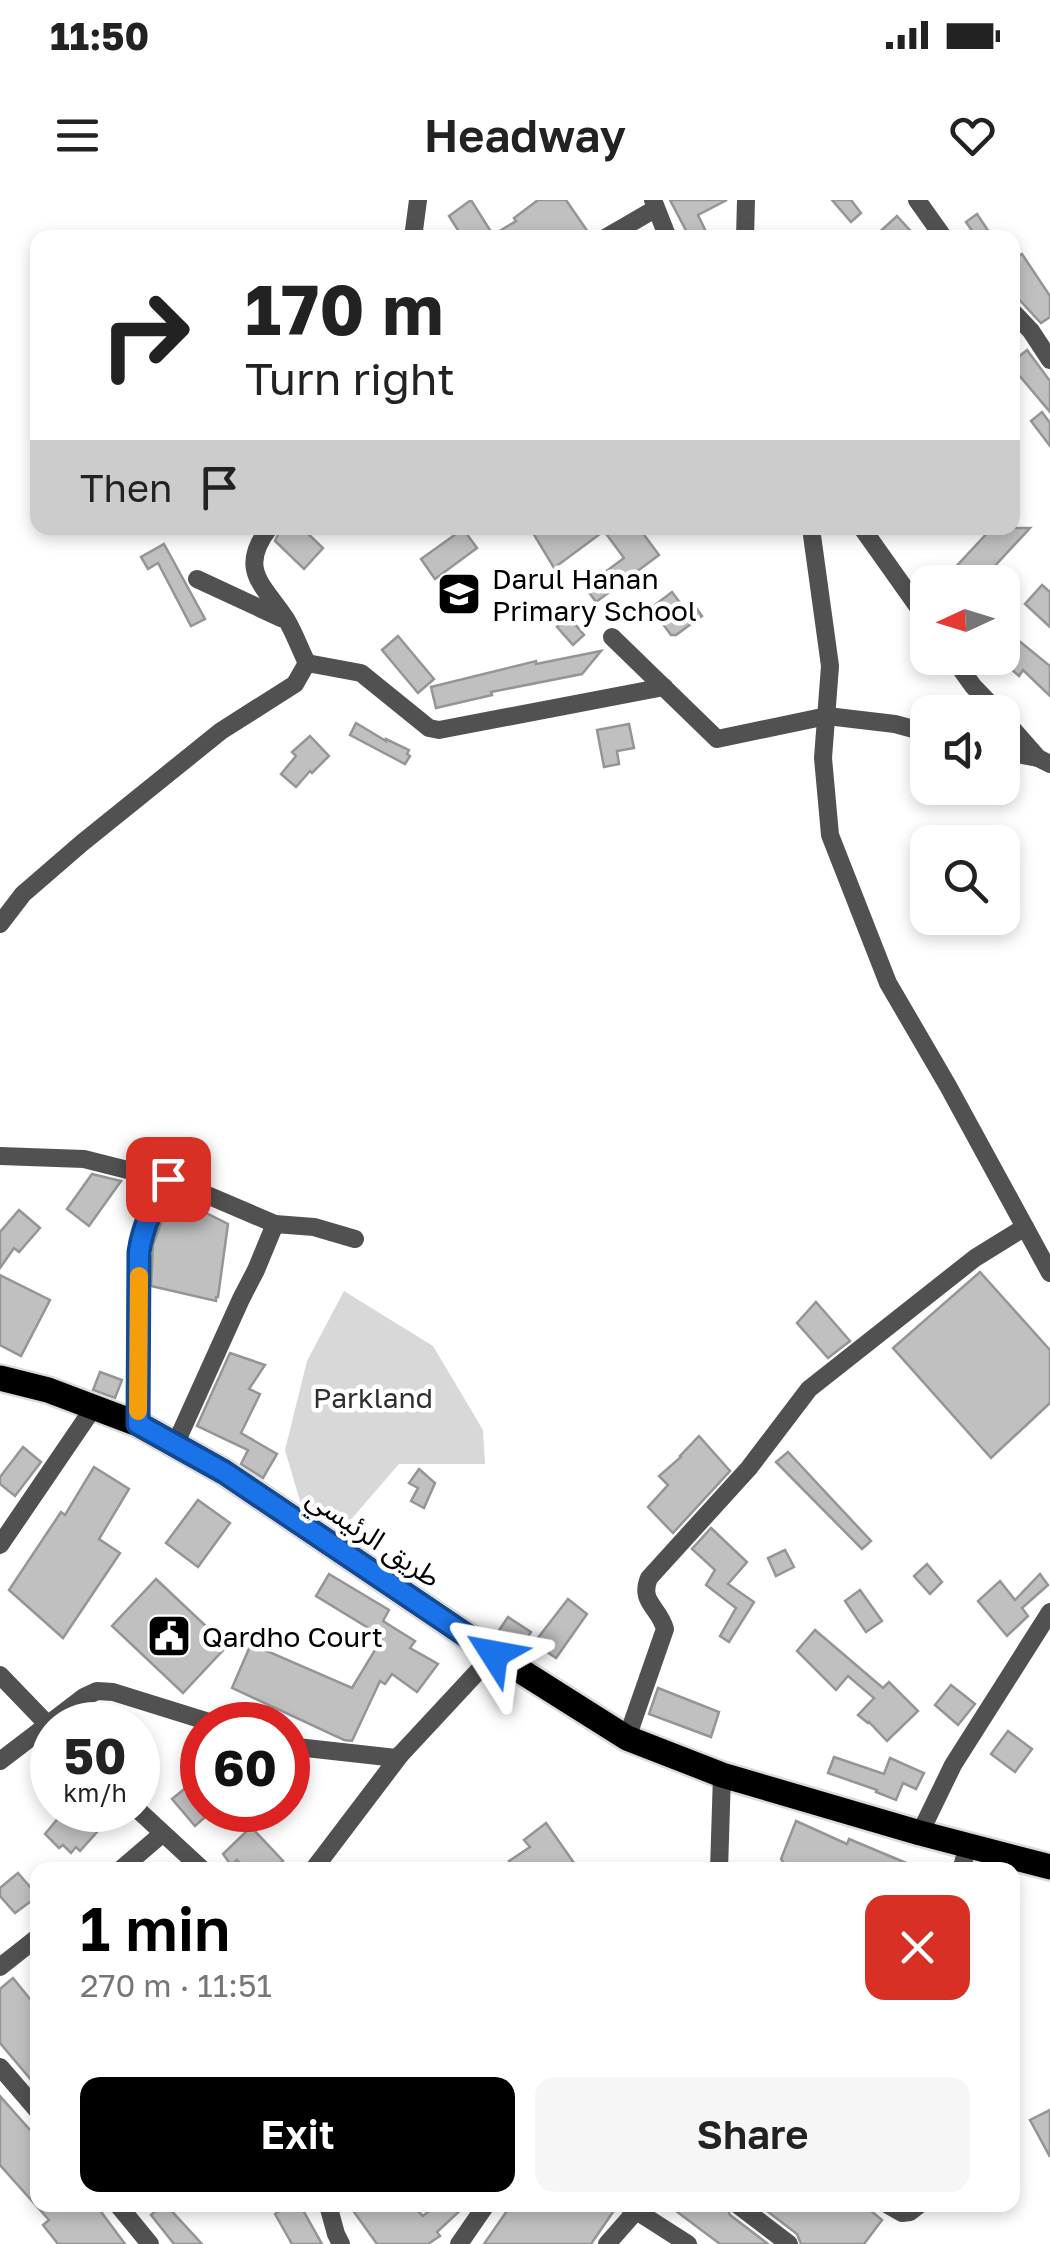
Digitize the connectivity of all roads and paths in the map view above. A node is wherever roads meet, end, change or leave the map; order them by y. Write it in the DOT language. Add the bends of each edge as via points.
graph roads {
  1 [pos="418,200"];
  2 [pos="746,200"];
  3 [pos="917,200"];
  4 [pos="654,204"];
  5 [pos="414,230"];
  6 [pos="617,230"];
  7 [pos="665,230"];
  8 [pos="745,230"];
  9 [pos="938,230"];
  10 [pos="1020,320"];
  11 [pos="1050,360"];
  12 [pos="265,535"];
  13 [pos="812,535"];
  14 [pos="867,535"];
  15 [pos="197,579"];
  16 [pos="910,595"];
  17 [pos="286,620"];
  18 [pos="612,638"];
  19 [pos="307,663"];
  20 [pos="965,675"];
  21 [pos="664,687"];
  22 [pos="981,695"];
  23 [pos="827,716"];
  24 [pos="910,728"];
  25 [pos="1020,736"];
  26 [pos="1044,761"];
  27 [pos="0,924"];
  28 [pos="0,1156"];
  29 [pos="168,1179"];
  30 [pos="274,1224"];
  31 [pos="1025,1227"];
  32 [pos="355,1239"];
  33 [pos="1050,1273"];
  34 [pos="0,1378"];
  35 [pos="94,1407"];
  36 [pos="138,1424"];
  37 [pos="175,1445"];
  38 [pos="0,1545"];
  39 [pos="1050,1612"];
  40 [pos="494,1654"];
  41 [pos="0,1675"];
  42 [pos="78,1702"];
  43 [pos="145,1702"];
  44 [pos="30,1706"];
  45 [pos="626,1738"];
  46 [pos="30,1740"];
  47 [pos="310,1748"];
  48 [pos="401,1754"];
  49 [pos="0,1761"];
  50 [pos="722,1776"];
  51 [pos="920,1833"];
  52 [pos="162,1834"];
  53 [pos="964,1858"];
  54 [pos="129,1862"];
  55 [pos="194,1862"];
  56 [pos="319,1862"];
  57 [pos="719,1862"];
  58 [pos="1002,1862"];
  59 [pos="1020,1864"];
  60 [pos="1050,1867"];
  61 [pos="30,1942"];
  62 [pos="3,1958"];
  63 [pos="0,2067"];
  64 [pos="30,2101"];
  65 [pos="124,2212"];
  66 [pos="330,2212"];
  67 [pos="481,2212"];
  68 [pos="629,2212"];
  69 [pos="638,2212"];
  70 [pos="747,2212"];
  71 [pos="150,2244"];
  72 [pos="341,2244"];
  73 [pos="459,2244"];
  74 [pos="607,2244"];
  75 [pos="688,2244"];
  76 [pos="789,2244"];
  1 -- 5 [label="street"];
  2 -- 8 [label="street"];
  3 -- 9 [label="street"];
  4 -- 6 [label="street"];
  4 -- 7 [label="street"];
  10 -- 11 [label="street"];
  12 -- 17 [label="street" via="254,567 262,591"];
  13 -- 23 [label="street" via="829,651"];
  14 -- 16 [label="street"];
  15 -- 17 [label="street"];
  17 -- 19 [label="street"];
  18 -- 21 [label="street"];
  19 -- 21 [label="street" via="361,674 439,730"];
  19 -- 27 [label="street" via="295,684 222,731 82,842"];
  20 -- 22 [label="street"];
  21 -- 23 [label="street" via="717,739"];
  23 -- 24 [label="street"];
  23 -- 31 [label="street" via="823,758 830,836 888,983"];
  25 -- 26 [label="street"];
  28 -- 29 [label="street" via="84,1158"];
  29 -- 30 [label="street"];
  29 -- 36 [label="street" via="139,1252"];
  30 -- 32 [label="street"];
  30 -- 37 [label="street"];
  31 -- 33 [label="street"];
  31 -- 45 [label="street" via="975,1258 809,1390 649,1578 645,1596 665,1629"];
  34 -- 35 [label="main road, طريق الرئيسي"];
  35 -- 36 [label="main road, طريق الرئيسي"];
  35 -- 38 [label="street"];
  36 -- 37 [label="main road, طريق الرئيسي"];
  37 -- 40 [label="main road, طريق الرئيسي"];
  39 -- 51 [label="street" via="953,1765"];
  40 -- 45 [label="main road, طريق الرئيسي"];
  40 -- 48 [label="street"];
  41 -- 44 [label="street"];
  42 -- 43 [label="street" via="97,1692"];
  45 -- 50 [label="main road, طريق الرئيسي"];
  46 -- 49 [label="street"];
  47 -- 48 [label="street"];
  48 -- 56 [label="street"];
  50 -- 51 [label="main road, طريق الرئيسي"];
  50 -- 57 [label="street"];
  51 -- 53 [label="main road, طريق الرئيسي"];
  52 -- 54 [label="street"];
  52 -- 55 [label="street"];
  53 -- 58 [label="main road, طريق الرئيسي"];
  59 -- 60 [label="main road, طريق الرئيسي"];
  61 -- 62 [label="street"];
  63 -- 64 [label="street"];
  65 -- 71 [label="street"];
  66 -- 72 [label="street"];
  67 -- 73 [label="street"];
  68 -- 74 [label="street"];
  69 -- 75 [label="street"];
  70 -- 76 [label="street"];
}
